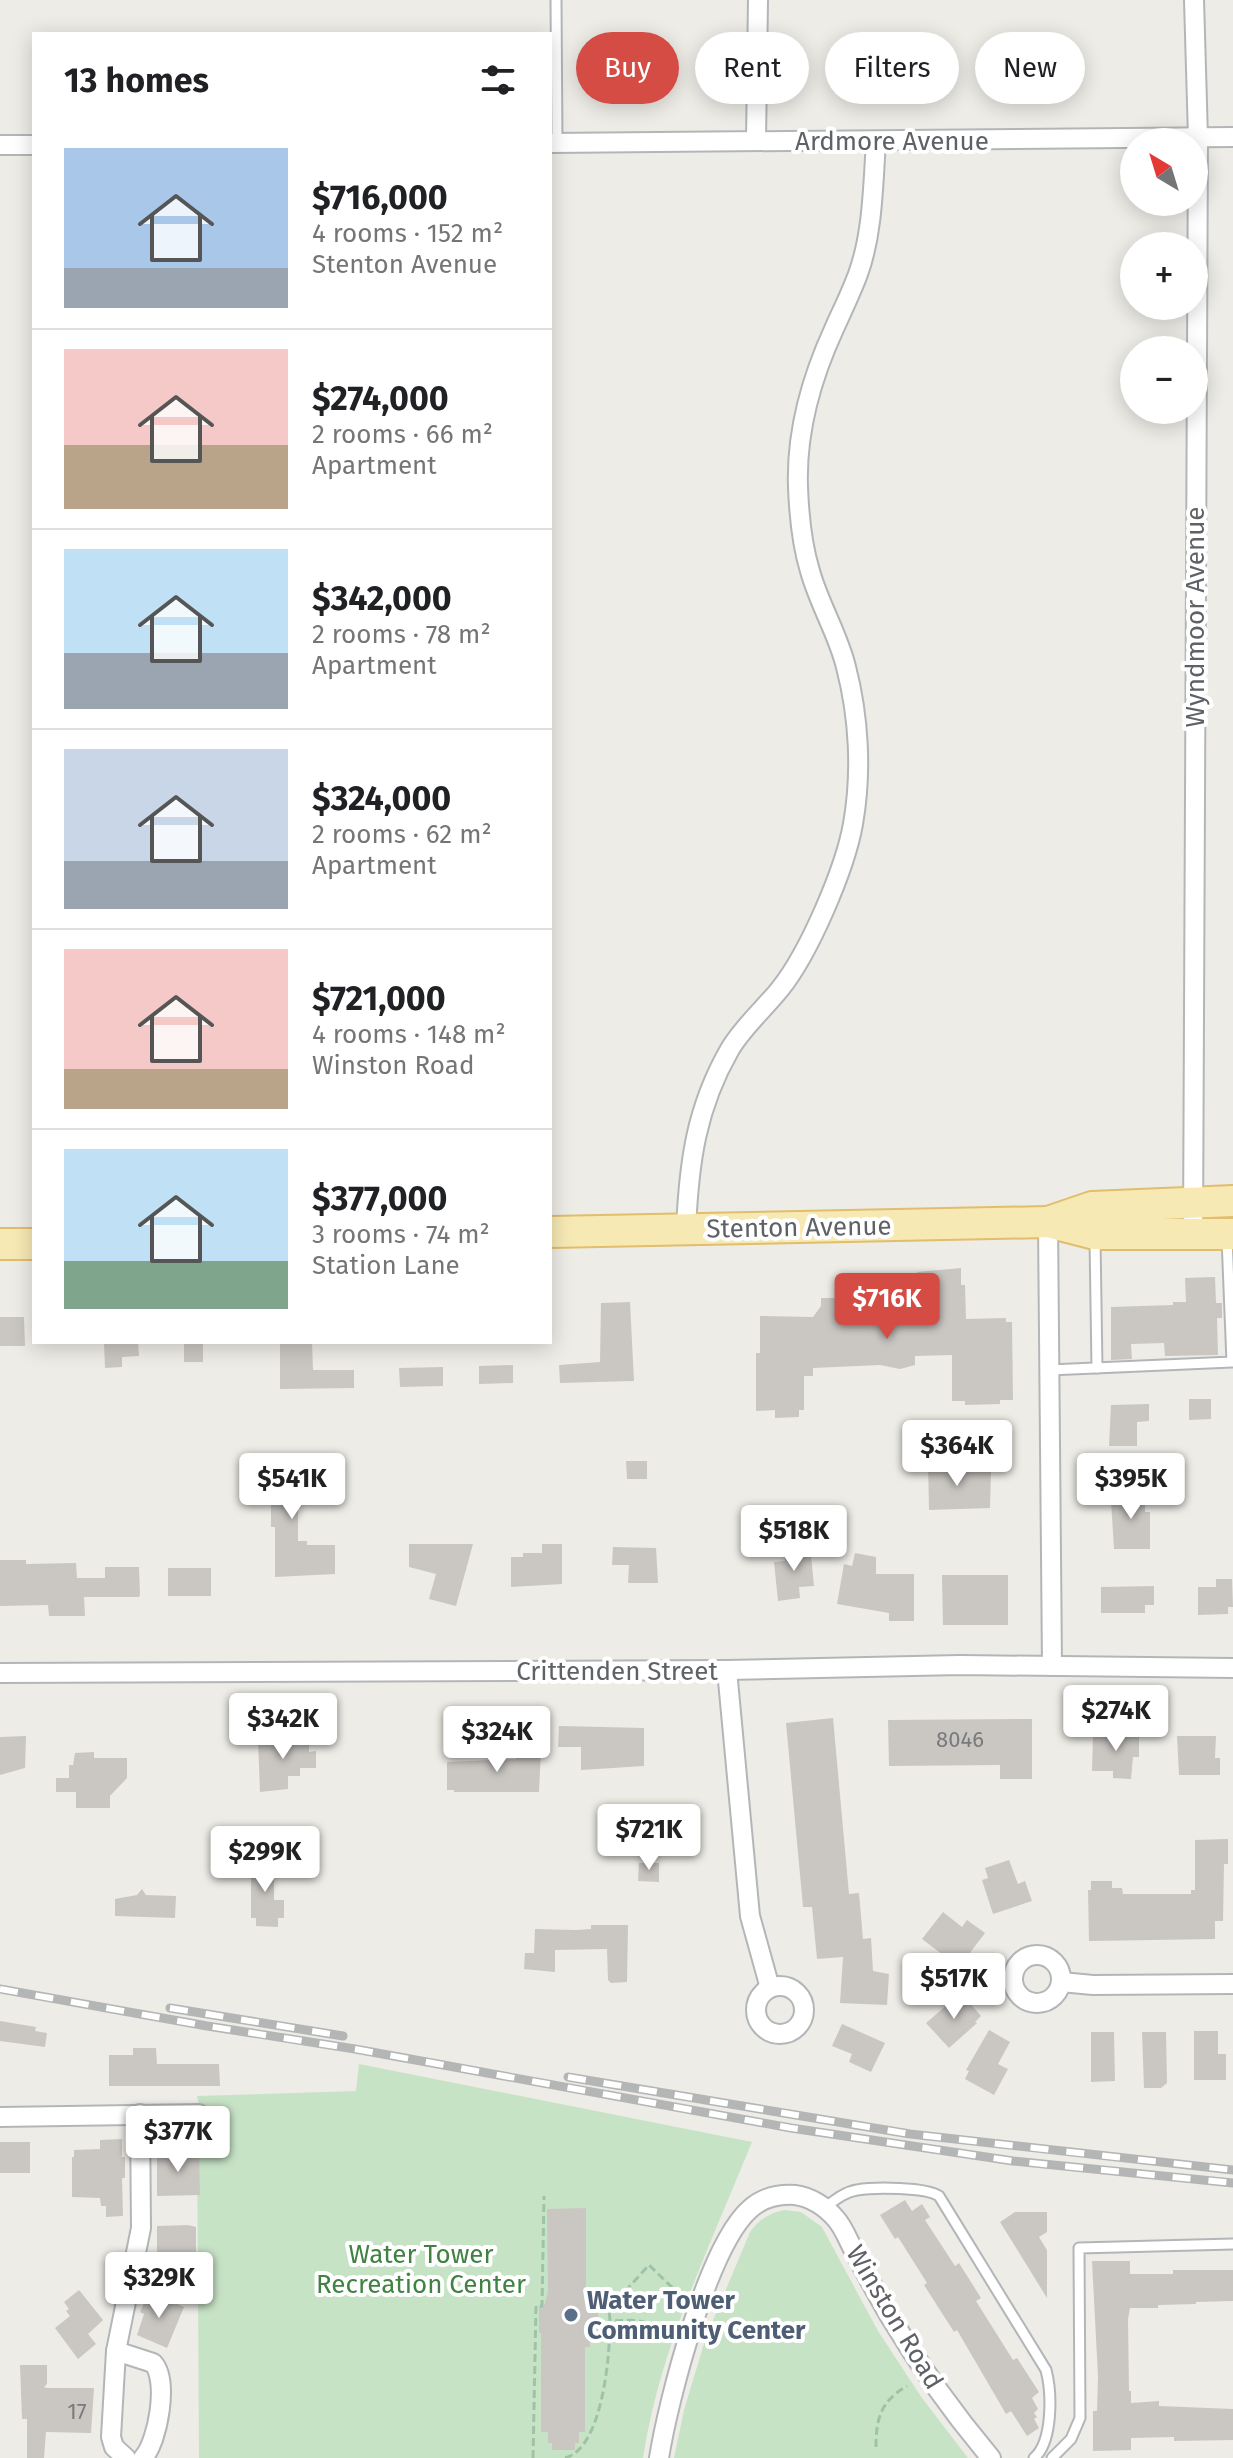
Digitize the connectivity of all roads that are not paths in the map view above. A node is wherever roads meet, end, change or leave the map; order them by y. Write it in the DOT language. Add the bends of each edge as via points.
graph roads {
  1 [pos="556,0"];
  2 [pos="758,0"];
  3 [pos="1194,0"];
  4 [pos="1198,128"];
  5 [pos="1233,137"];
  6 [pos="1208,138"];
  7 [pos="1120,139"];
  8 [pos="756,141"];
  9 [pos="876,142"];
  10 [pos="554,143"];
  11 [pos="0,145"];
  12 [pos="32,145"];
  13 [pos="1197,216"];
  14 [pos="1233,1201"];
  15 [pos="1191,1202"];
  16 [pos="1048,1222"];
  17 [pos="686,1229"];
  18 [pos="552,1232"];
  19 [pos="1095,1234"];
  20 [pos="1193,1234"];
  21 [pos="1230,1234"];
  22 [pos="0,1244"];
  23 [pos="32,1244"];
  24 [pos="1097,1368"];
  25 [pos="1049,1370"];
  26 [pos="1052,1666"];
  27 [pos="1233,1668"];
  28 [pos="727,1670"];
  29 [pos="0,1673"];
  30 [pos="1061,1982"];
  31 [pos="1233,1984"];
  32 [pos="770,1988"];
  33 [pos="140,2114"];
  34 [pos="199,2114"];
  35 [pos="0,2117"];
  36 [pos="824,2208"];
  37 [pos="1233,2244"];
  38 [pos="116,2351"];
  39 [pos="126,2458"];
  40 [pos="143,2458"];
  41 [pos="659,2458"];
  42 [pos="991,2458"];
  43 [pos="1034,2458"];
  44 [pos="1052,2458"];
  1 -- 10 [label="lane"];
  2 -- 8 [label="street"];
  3 -- 4 [label="street, Wyndmoor Avenue"];
  5 -- 6 [label="street, Ardmore Avenue"];
  7 -- 9 [label="street, Ardmore Avenue"];
  8 -- 9 [label="street, Ardmore Avenue"];
  8 -- 10 [label="street, Ardmore Avenue"];
  9 -- 17 [label="street" via="859,272 818,369 802,420 799,453 798,488 810,571 846,665 856,722 853,823 838,876 805,950 782,988 731,1046 704,1102 693,1145"];
  11 -- 12 [label="street"];
  13 -- 15 [label="street, Wyndmoor Avenue"];
  14 -- 15 [label="main road, Stenton Avenue"];
  15 -- 16 [label="main road, Stenton Avenue" via="1092,1207"];
  15 -- 20 [label="street, Wyndmoor Avenue"];
  16 -- 17 [label="main road, Stenton Avenue"];
  16 -- 19 [label="main road, Stenton Avenue"];
  16 -- 25 [label="street"];
  17 -- 18 [label="main road, Stenton Avenue"];
  19 -- 20 [label="main road, Stenton Avenue"];
  19 -- 24 [label="lane"];
  20 -- 21 [label="main road, Stenton Avenue"];
  21 -- 24 [label="lane" via="1232,1362"];
  22 -- 23 [label="main road"];
  24 -- 25 [label="lane"];
  25 -- 26 [label="street"];
  26 -- 27 [label="street, Crittenden Street"];
  26 -- 28 [label="street, Crittenden Street"];
  28 -- 29 [label="street, Crittenden Street"];
  28 -- 32 [label="street" via="747,1895"];
  30 -- 31 [label="street"];
  33 -- 34 [label="street"];
  33 -- 35 [label="street"];
  33 -- 38 [label="street" via="141,2228"];
  36 -- 41 [label="street" via="788,2195 761,2201 741,2218 685,2351"];
  36 -- 42 [label="street, Winston Road" via="842,2227 925,2371"];
  36 -- 43 [label="lane" via="856,2190 927,2191 939,2196 1046,2370 1047,2430 1043,2450"];
  37 -- 44 [label="lane" via="1079,2248 1080,2418 1071,2439"];
  38 -- 39 [label="street" via="111,2437"];
  38 -- 40 [label="street" via="153,2363 161,2377 155,2439"];
}
